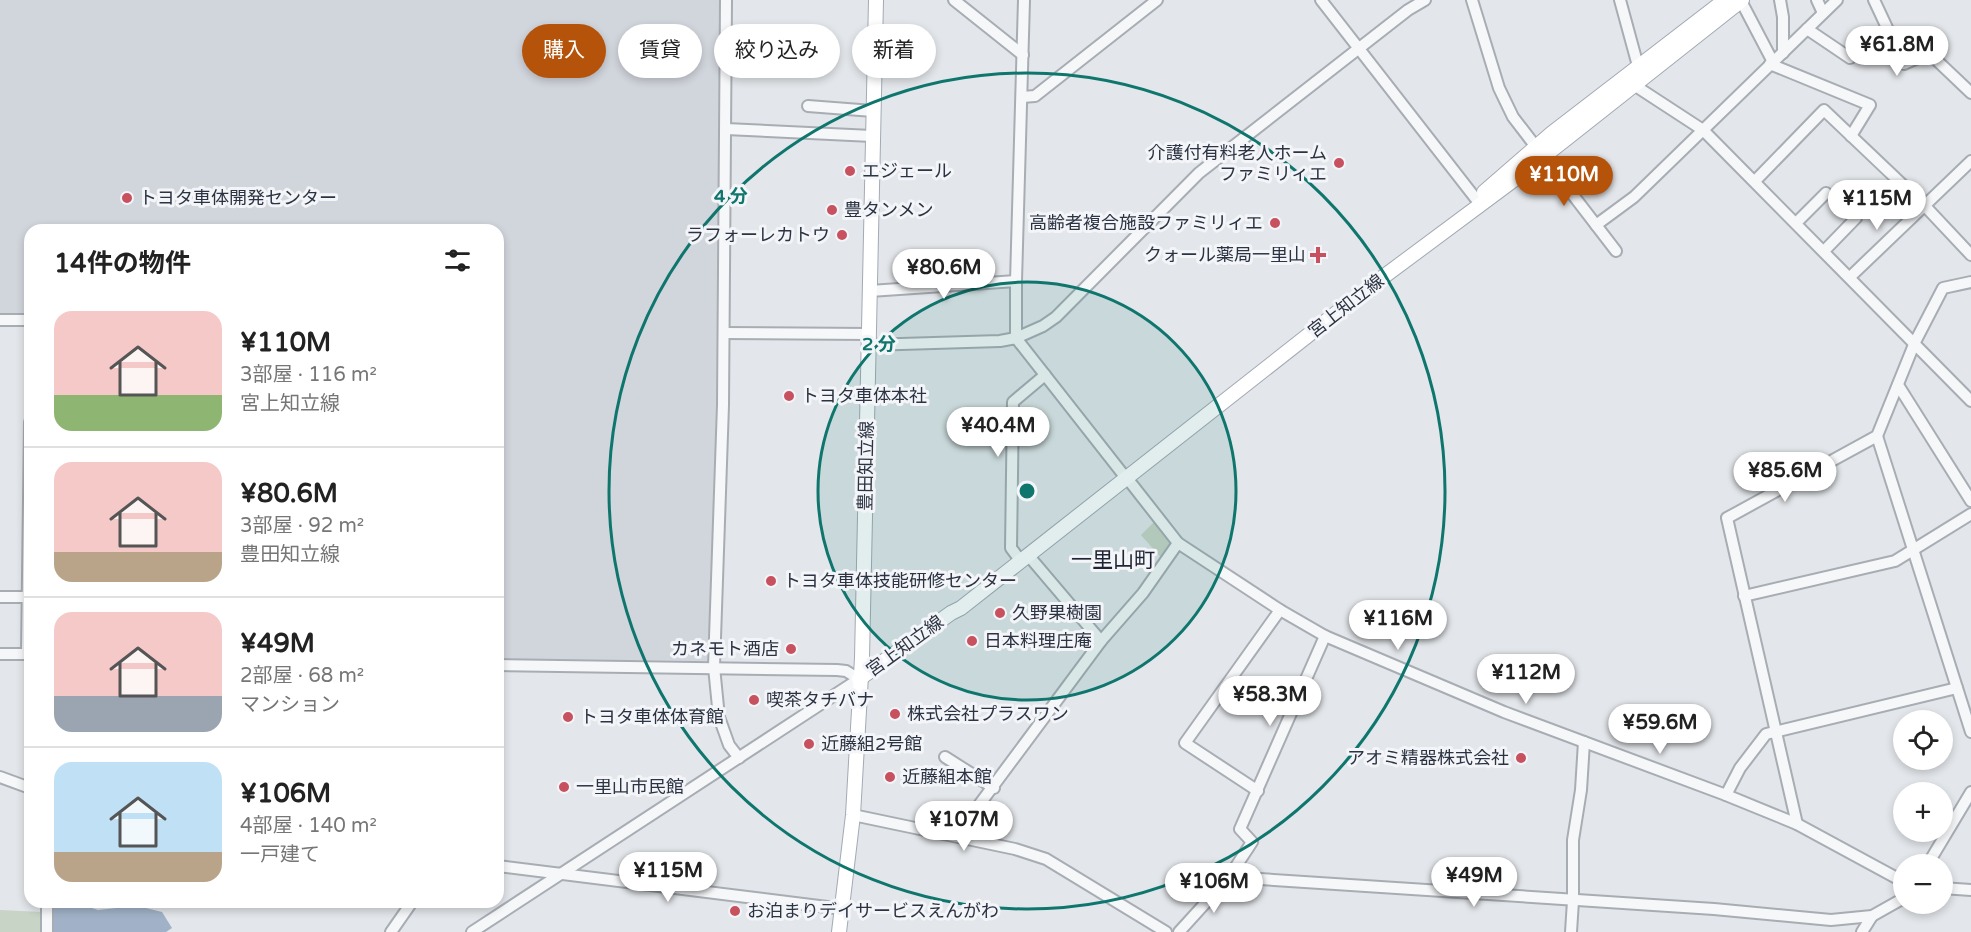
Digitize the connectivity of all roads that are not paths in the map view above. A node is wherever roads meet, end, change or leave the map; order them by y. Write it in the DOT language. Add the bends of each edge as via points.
graph roads {
  1 [pos="726,0"];
  2 [pos="876,0"];
  3 [pos="954,0"];
  4 [pos="1024,0"];
  5 [pos="1157,0"];
  6 [pos="1321,0"];
  7 [pos="1425,0"];
  8 [pos="1472,0"];
  9 [pos="1620,0"];
  10 [pos="1725,0"];
  11 [pos="1742,0"];
  12 [pos="1780,0"];
  13 [pos="1816,0"];
  14 [pos="1837,0"];
  15 [pos="1874,0"];
  16 [pos="1141,4"];
  17 [pos="1823,13"];
  18 [pos="1807,29"];
  19 [pos="1358,48"];
  20 [pos="1783,52"];
  21 [pos="1023,55"];
  22 [pos="1850,58"];
  23 [pos="1772,63"];
  24 [pos="1638,66"];
  25 [pos="1634,85"];
  26 [pos="1971,93"];
  27 [pos="1022,97"];
  28 [pos="808,106"];
  29 [pos="873,111"];
  30 [pos="726,129"];
  31 [pos="1703,130"];
  32 [pos="872,136"];
  33 [pos="1851,136"];
  34 [pos="1539,152"];
  35 [pos="1971,161"];
  36 [pos="1755,181"];
  37 [pos="1826,193"];
  38 [pos="1476,199"];
  39 [pos="1924,205"];
  40 [pos="1856,218"];
  41 [pos="1797,223"];
  42 [pos="1596,225"];
  43 [pos="1616,251"];
  44 [pos="1824,251"];
  45 [pos="1971,255"];
  46 [pos="1850,277"];
  47 [pos="1016,281"];
  48 [pos="1971,282"];
  49 [pos="870,291"];
  50 [pos="0,320"];
  51 [pos="24,320"];
  52 [pos="724,333"];
  53 [pos="1016,338"];
  54 [pos="868,339"];
  55 [pos="1915,342"];
  56 [pos="1045,375"];
  57 [pos="1898,385"];
  58 [pos="1971,401"];
  59 [pos="1876,436"];
  60 [pos="1124,475"];
  61 [pos="1971,501"];
  62 [pos="1971,514"];
  63 [pos="1178,543"];
  64 [pos="1913,550"];
  65 [pos="1023,556"];
  66 [pos="1744,596"];
  67 [pos="0,597"];
  68 [pos="24,597"];
  69 [pos="1280,610"];
  70 [pos="1325,636"];
  71 [pos="1101,641"];
  72 [pos="0,654"];
  73 [pos="24,654"];
  74 [pos="504,664"];
  75 [pos="714,667"];
  76 [pos="860,679"];
  77 [pos="1957,688"];
  78 [pos="1776,732"];
  79 [pos="1971,732"];
  80 [pos="1584,742"];
  81 [pos="945,757"];
  82 [pos="739,758"];
  83 [pos="0,777"];
  84 [pos="24,786"];
  85 [pos="994,788"];
  86 [pos="1258,791"];
  87 [pos="1971,792"];
  88 [pos="1726,795"];
  89 [pos="853,815"];
  90 [pos="1797,824"];
  91 [pos="956,836"];
  92 [pos="1934,854"];
  93 [pos="504,867"];
  94 [pos="559,875"];
  95 [pos="1893,876"];
  96 [pos="1229,877"];
  97 [pos="1953,889"];
  98 [pos="1971,890"];
  99 [pos="1573,901"];
  100 [pos="1893,904"];
  101 [pos="47,908"];
  102 [pos="408,908"];
  103 [pos="843,909"];
  104 [pos="1872,916"];
  105 [pos="47,932"];
  106 [pos="391,932"];
  107 [pos="472,932"];
  108 [pos="839,932"];
  109 [pos="1167,932"];
  110 [pos="1179,932"];
  111 [pos="1571,932"];
  112 [pos="1862,932"];
  1 -- 30 [label="street"];
  2 -- 29 [label="main road, 豊田知立線"];
  3 -- 21 [label="street"];
  4 -- 21 [label="street"];
  5 -- 16 [label="street"];
  6 -- 19 [label="street"];
  7 -- 19 [label="street"];
  8 -- 34 [label="street" via="1499,88 1513,117"];
  9 -- 24 [label="street"];
  10 -- 24 [label="main road, 宮上知立線"];
  11 -- 23 [label="street"];
  11 -- 25 [label="main road, 宮上知立線"];
  12 -- 20 [label="street"];
  13 -- 17 [label="street"];
  14 -- 17 [label="street"];
  15 -- 26 [label="street" via="1904,64 1929,53"];
  16 -- 27 [label="street" via="1035,96"];
  17 -- 18 [label="street"];
  18 -- 20 [label="street"];
  18 -- 22 [label="street"];
  19 -- 38 [label="street"];
  19 -- 53 [label="street" via="1190,181 1056,317"];
  20 -- 23 [label="street"];
  21 -- 27 [label="street"];
  23 -- 31 [label="street"];
  23 -- 33 [label="street" via="1870,105"];
  24 -- 34 [label="main road, 宮上知立線"];
  25 -- 31 [label="street"];
  25 -- 34 [label="main road, 宮上知立線"];
  27 -- 47 [label="street"];
  28 -- 29 [label="street"];
  29 -- 32 [label="main road, 豊田知立線"];
  30 -- 32 [label="street"];
  30 -- 52 [label="street"];
  31 -- 36 [label="street"];
  31 -- 42 [label="street" via="1634,197"];
  32 -- 49 [label="main road, 豊田知立線"];
  33 -- 36 [label="street" via="1824,110"];
  33 -- 39 [label="street"];
  34 -- 38 [label="main road, 宮上知立線"];
  34 -- 42 [label="street"];
  34 -- 60 [label="main road, 宮上知立線"];
  35 -- 39 [label="street"];
  36 -- 41 [label="street"];
  37 -- 41 [label="street"];
  38 -- 60 [label="main road, 宮上知立線" via="1364,283"];
  39 -- 45 [label="street"];
  39 -- 46 [label="street"];
  40 -- 44 [label="street"];
  41 -- 44 [label="street"];
  42 -- 43 [label="street"];
  44 -- 46 [label="street"];
  46 -- 55 [label="street"];
  47 -- 49 [label="street"];
  47 -- 53 [label="street"];
  48 -- 55 [label="street" via="1943,288"];
  49 -- 54 [label="main road, 豊田知立線"];
  50 -- 51 [label="street"];
  52 -- 54 [label="street"];
  52 -- 75 [label="street"];
  53 -- 54 [label="street"];
  53 -- 56 [label="street"];
  54 -- 76 [label="main road, 豊田知立線"];
  55 -- 57 [label="street"];
  55 -- 58 [label="street"];
  56 -- 60 [label="street"];
  56 -- 65 [label="street" via="1013,402 1011,548"];
  57 -- 59 [label="street"];
  57 -- 61 [label="street"];
  59 -- 64 [label="street"];
  59 -- 66 [label="street" via="1727,518"];
  60 -- 63 [label="street"];
  60 -- 65 [label="main road, 宮上知立線"];
  62 -- 64 [label="street"];
  63 -- 69 [label="street"];
  63 -- 71 [label="street"];
  64 -- 66 [label="street" via="1895,561"];
  64 -- 77 [label="street"];
  65 -- 71 [label="street"];
  65 -- 76 [label="main road, 宮上知立線"];
  66 -- 78 [label="street"];
  67 -- 68 [label="street"];
  69 -- 70 [label="street"];
  69 -- 86 [label="street" via="1185,743"];
  70 -- 80 [label="street"];
  70 -- 86 [label="street"];
  71 -- 85 [label="street"];
  72 -- 73 [label="street"];
  74 -- 75 [label="street"];
  75 -- 76 [label="street" via="837,670"];
  75 -- 82 [label="street" via="719,717 729,745"];
  76 -- 82 [label="street"];
  76 -- 89 [label="main road, 豊田知立線"];
  77 -- 78 [label="street"];
  77 -- 79 [label="street"];
  78 -- 88 [label="street" via="1766,734 1740,768"];
  78 -- 90 [label="street"];
  80 -- 88 [label="street"];
  80 -- 99 [label="street" via="1573,840"];
  81 -- 85 [label="street"];
  82 -- 94 [label="street"];
  83 -- 84 [label="street"];
  85 -- 91 [label="street"];
  86 -- 96 [label="street" via="1240,829 1252,842"];
  87 -- 92 [label="street"];
  88 -- 90 [label="street"];
  89 -- 91 [label="street"];
  89 -- 103 [label="main road, 豊田知立線"];
  90 -- 95 [label="street"];
  91 -- 109 [label="street" via="1046,859"];
  93 -- 94 [label="street"];
  94 -- 103 [label="street"];
  94 -- 107 [label="street"];
  96 -- 99 [label="street"];
  96 -- 110 [label="street"];
  97 -- 98 [label="street"];
  99 -- 104 [label="street" via="1831,920"];
  99 -- 111 [label="street"];
  100 -- 104 [label="street"];
  101 -- 105 [label="street"];
  102 -- 106 [label="street"];
  103 -- 108 [label="main road, 豊田知立線"];
  104 -- 112 [label="street"];
}
